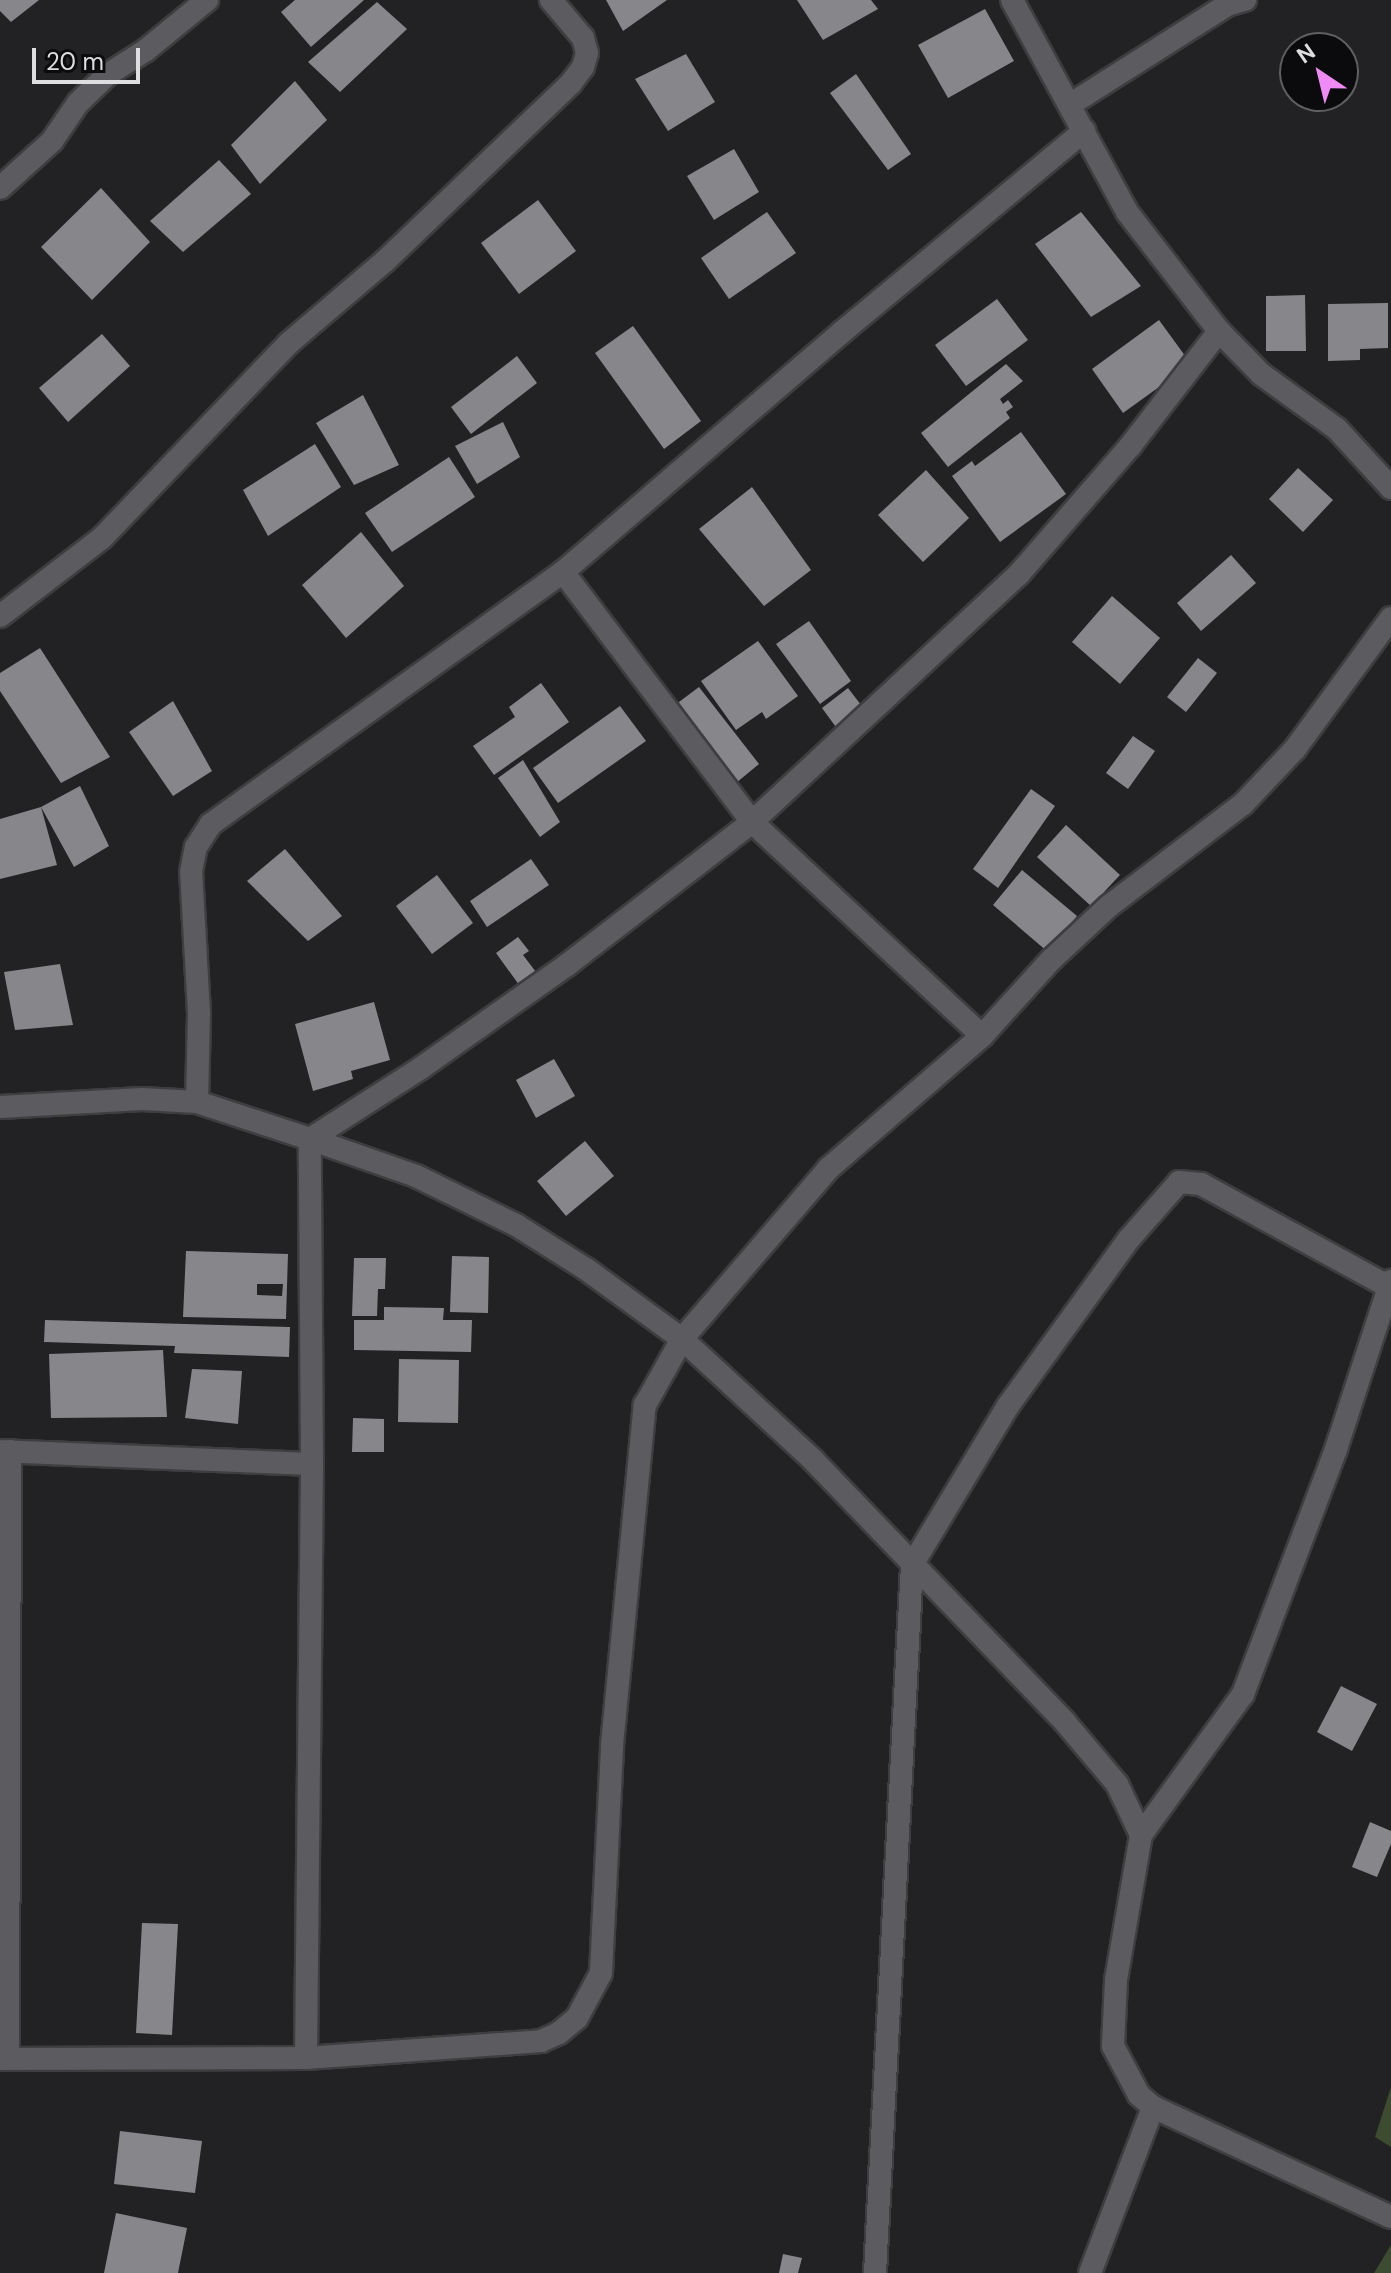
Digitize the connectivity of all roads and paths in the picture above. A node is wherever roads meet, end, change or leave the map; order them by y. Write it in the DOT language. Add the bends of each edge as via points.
graph roads {
  1 [pos="207,0"];
  2 [pos="551,0"];
  3 [pos="1012,0"];
  4 [pos="1232,2"];
  5 [pos="1071,104"];
  6 [pos="1084,131"];
  7 [pos="0,188"];
  8 [pos="1219,331"];
  9 [pos="1391,488"];
  10 [pos="563,572"];
  11 [pos="0,616"];
  12 [pos="1391,618"];
  13 [pos="752,822"];
  14 [pos="982,1036"];
  15 [pos="197,1102"];
  16 [pos="0,1107"];
  17 [pos="310,1139"];
  18 [pos="1390,1284"];
  19 [pos="682,1339"];
  20 [pos="5,1451"];
  21 [pos="312,1464"];
  22 [pos="912,1565"];
  23 [pos="1141,1835"];
  24 [pos="306,2058"];
  25 [pos="4,2059"];
  26 [pos="1153,2107"];
  27 [pos="1391,2217"];
  28 [pos="875,2273"];
  29 [pos="1090,2273"];
  1 -- 7 [label="street" via="107,75 78,103 52,141"];
  2 -- 11 [label="street" via="583,38 587,53 571,83 384,262 289,343 102,538"];
  3 -- 5 [label="street"];
  4 -- 5 [label="street"];
  5 -- 6 [label="street"];
  6 -- 8 [label="street" via="1127,212"];
  6 -- 10 [label="street"];
  8 -- 9 [label="street" via="1261,374 1337,429"];
  8 -- 13 [label="street" via="1131,445 1019,574"];
  10 -- 13 [label="street"];
  10 -- 15 [label="street" via="211,824 196,847 191,872 199,1013"];
  12 -- 14 [label="street" via="1295,749 1243,804 1109,906"];
  13 -- 14 [label="street"];
  13 -- 17 [label="street" via="567,965"];
  14 -- 19 [label="street" via="828,1169"];
  15 -- 16 [label="street" via="142,1099"];
  15 -- 17 [label="street"];
  17 -- 19 [label="street" via="416,1176 516,1225"];
  17 -- 21 [label="street"];
  18 -- 22 [label="street" via="1201,1184 1179,1182 1129,1239 1008,1406"];
  18 -- 23 [label="street" via="1336,1449 1243,1694"];
  19 -- 22 [label="street" via="813,1460"];
  19 -- 24 [label="street" via="645,1405 612,1745 601,1973 590,1999 559,2033 541,2041"];
  20 -- 21 [label="street"];
  20 -- 25 [label="street"];
  21 -- 24 [label="street"];
  22 -- 23 [label="street" via="1064,1721 1117,1784"];
  22 -- 28 [label="street"];
  23 -- 26 [label="street" via="1116,1980 1113,2046 1139,2095"];
  24 -- 25 [label="street"];
  26 -- 27 [label="street"];
  26 -- 29 [label="street"];
}
